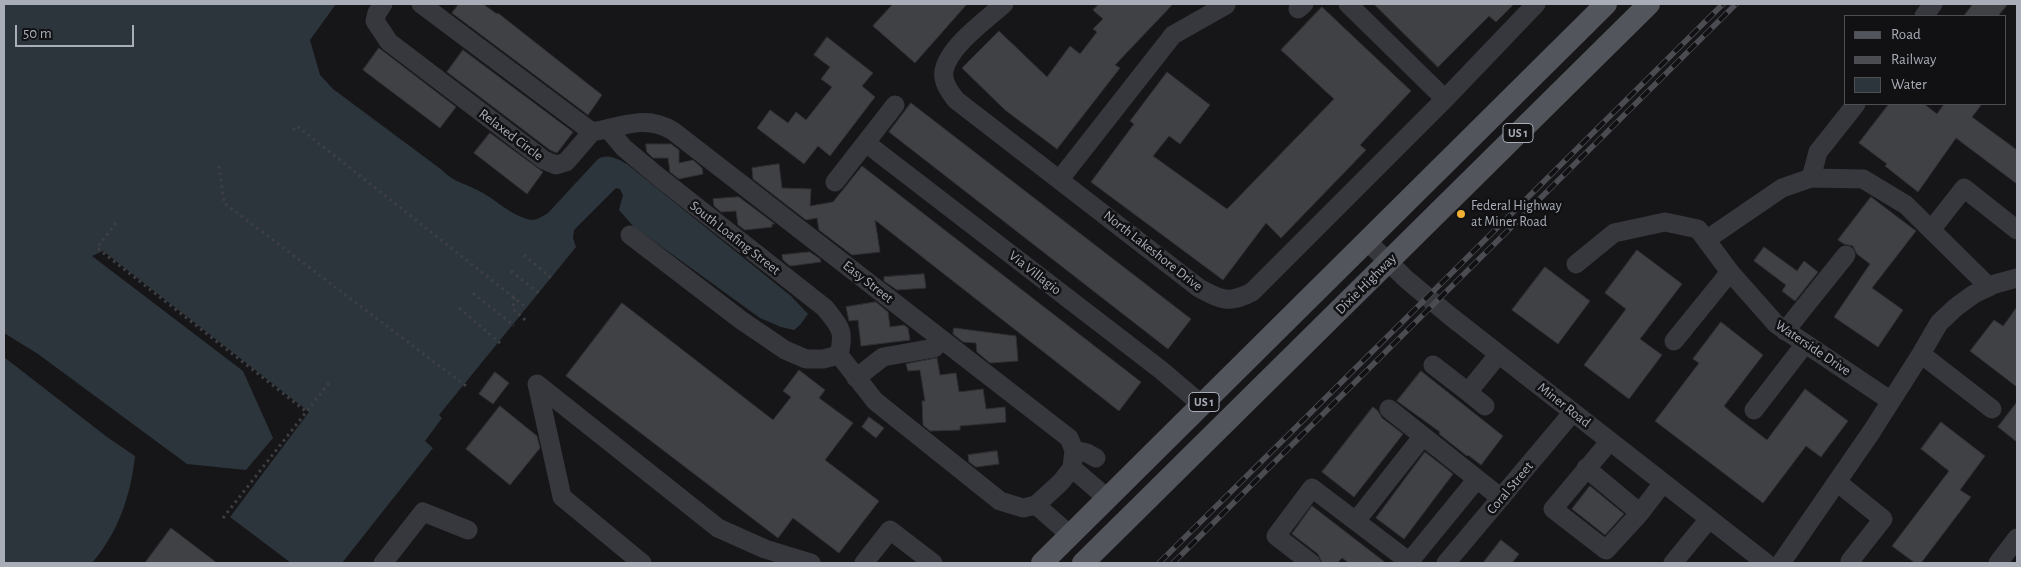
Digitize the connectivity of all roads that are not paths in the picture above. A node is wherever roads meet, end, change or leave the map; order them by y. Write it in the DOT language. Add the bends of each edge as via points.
graph roads {
  1 [pos="383,4"];
  2 [pos="421,4"];
  3 [pos="1004,4"];
  4 [pos="1348,4"];
  5 [pos="1536,4"];
  6 [pos="1606,4"];
  7 [pos="1648,4"];
  8 [pos="1933,4"];
  9 [pos="1226,5"];
  10 [pos="1925,15"];
  11 [pos="1444,99"];
  12 [pos="1855,105"];
  13 [pos="896,106"];
  14 [pos="600,131"];
  15 [pos="866,143"];
  16 [pos="1811,178"];
  17 [pos="1060,179"];
  18 [pos="835,182"];
  19 [pos="1931,230"];
  20 [pos="2017,230"];
  21 [pos="630,234"];
  22 [pos="1706,240"];
  23 [pos="1367,241"];
  24 [pos="1846,255"];
  25 [pos="1388,262"];
  26 [pos="1576,264"];
  27 [pos="1730,272"];
  28 [pos="2017,278"];
  29 [pos="1989,287"];
  30 [pos="1785,330"];
  31 [pos="942,340"];
  32 [pos="1674,341"];
  33 [pos="1805,344"];
  34 [pos="1921,354"];
  35 [pos="839,355"];
  36 [pos="1498,355"];
  37 [pos="1433,365"];
  38 [pos="856,378"];
  39 [pos="1468,392"];
  40 [pos="1892,401"];
  41 [pos="1202,404"];
  42 [pos="1486,406"];
  43 [pos="1389,409"];
  44 [pos="1992,409"];
  45 [pos="1754,410"];
  46 [pos="1573,412"];
  47 [pos="1422,436"];
  48 [pos="1610,441"];
  49 [pos="1073,458"];
  50 [pos="1096,458"];
  51 [pos="1586,468"];
  52 [pos="1477,479"];
  53 [pos="1837,482"];
  54 [pos="1663,484"];
  55 [pos="1107,498"];
  56 [pos="1501,498"];
  57 [pos="1036,505"];
  58 [pos="1640,513"];
  59 [pos="1709,519"];
  60 [pos="1356,521"];
  61 [pos="468,530"];
  62 [pos="1070,535"];
  63 [pos="2017,538"];
  64 [pos="765,549"];
  65 [pos="383,563"];
  66 [pos="642,563"];
  67 [pos="779,563"];
  68 [pos="811,563"];
  69 [pos="864,563"];
  70 [pos="933,563"];
  71 [pos="1042,563"];
  72 [pos="1083,563"];
  73 [pos="1311,563"];
  74 [pos="1410,563"];
  75 [pos="1446,563"];
  76 [pos="1673,563"];
  77 [pos="1766,563"];
  78 [pos="1782,563"];
  79 [pos="1852,563"];
  80 [pos="1998,563"];
  1 -- 14 [label="street, Relaxed Circle" via="375,21 389,42 544,160 556,166 566,162"];
  2 -- 14 [label="street"];
  3 -- 17 [label="street, North Lakeshore Drive" via="951,55 944,72 946,86 956,100"];
  4 -- 11 [label="street"];
  5 -- 11 [label="street, North Lakeshore Drive"];
  6 -- 23 [label="main road, US 1"];
  7 -- 25 [label="main road, Dixie Highway / US 1"];
  8 -- 10 [label="street"];
  9 -- 17 [label="street" via="1173,35"];
  11 -- 17 [label="street, North Lakeshore Drive" via="1252,292 1238,299 1218,298 1199,288"];
  12 -- 16 [label="street" via="1818,152"];
  13 -- 15 [label="street"];
  14 -- 31 [label="street, Easy Street" via="641,121 668,128"];
  14 -- 35 [label="street, South Loafing Street" via="825,308 840,327 842,343"];
  15 -- 18 [label="street"];
  15 -- 41 [label="street, Via Villagio"];
  16 -- 19 [label="street" via="1863,179 1906,205"];
  16 -- 22 [label="street" via="1782,188"];
  19 -- 20 [label="street" via="1964,188"];
  19 -- 29 [label="street"];
  21 -- 35 [label="street" via="785,350 806,358"];
  22 -- 26 [label="street, Waterside Drive" via="1698,229 1665,222 1614,233"];
  22 -- 27 [label="street, Waterside Drive"];
  23 -- 25 [label="street, Miner Road"];
  23 -- 41 [label="main road, US 1"];
  24 -- 30 [label="street"];
  25 -- 36 [label="street, Miner Road"];
  25 -- 72 [label="main road, Dixie Highway / US 1"];
  27 -- 30 [label="street, Waterside Drive"];
  27 -- 32 [label="street"];
  28 -- 29 [label="street"];
  29 -- 34 [label="street" via="1974,294 1939,322"];
  30 -- 33 [label="street, Waterside Drive"];
  31 -- 38 [label="street" via="934,348 883,357"];
  31 -- 49 [label="street, Easy Street" via="1069,438"];
  33 -- 40 [label="street, Waterside Drive"];
  33 -- 45 [label="street"];
  34 -- 40 [label="street"];
  34 -- 44 [label="street"];
  35 -- 38 [label="street"];
  36 -- 39 [label="street"];
  36 -- 46 [label="street, Miner Road"];
  37 -- 39 [label="street"];
  38 -- 57 [label="street" via="875,401 1000,501 1023,508"];
  39 -- 42 [label="street"];
  40 -- 53 [label="street"];
  41 -- 55 [label="main road, US 1"];
  43 -- 47 [label="street"];
  46 -- 48 [label="street, Miner Road"];
  46 -- 56 [label="street, Coral Street"];
  47 -- 52 [label="street"];
  47 -- 60 [label="street"];
  48 -- 51 [label="street"];
  48 -- 54 [label="street, Miner Road"];
  49 -- 50 [label="street" via="1087,453"];
  49 -- 55 [label="street, Easy Street"];
  49 -- 57 [label="street" via="1061,482"];
  51 -- 58 [label="street"];
  51 -- 58 [label="street" via="1553,509 1606,550"];
  52 -- 56 [label="street"];
  52 -- 74 [label="street"];
  53 -- 78 [label="street"];
  53 -- 79 [label="street" via="1883,519 1850,561"];
  54 -- 58 [label="street"];
  54 -- 59 [label="street, Miner Road"];
  55 -- 62 [label="main road, US 1"];
  56 -- 75 [label="street, Coral Street"];
  57 -- 62 [label="street"];
  59 -- 76 [label="street"];
  59 -- 77 [label="street, Miner Road"];
  60 -- 73 [label="street" via="1312,488 1276,536"];
  60 -- 74 [label="street"];
  61 -- 65 [label="street" via="423,512"];
  62 -- 71 [label="main road, US 1"];
  63 -- 80 [label="street"];
  64 -- 66 [label="street" via="718,528 537,384 562,497"];
  64 -- 67 [label="street"];
  64 -- 68 [label="street"];
  69 -- 70 [label="street" via="890,530"];
}
